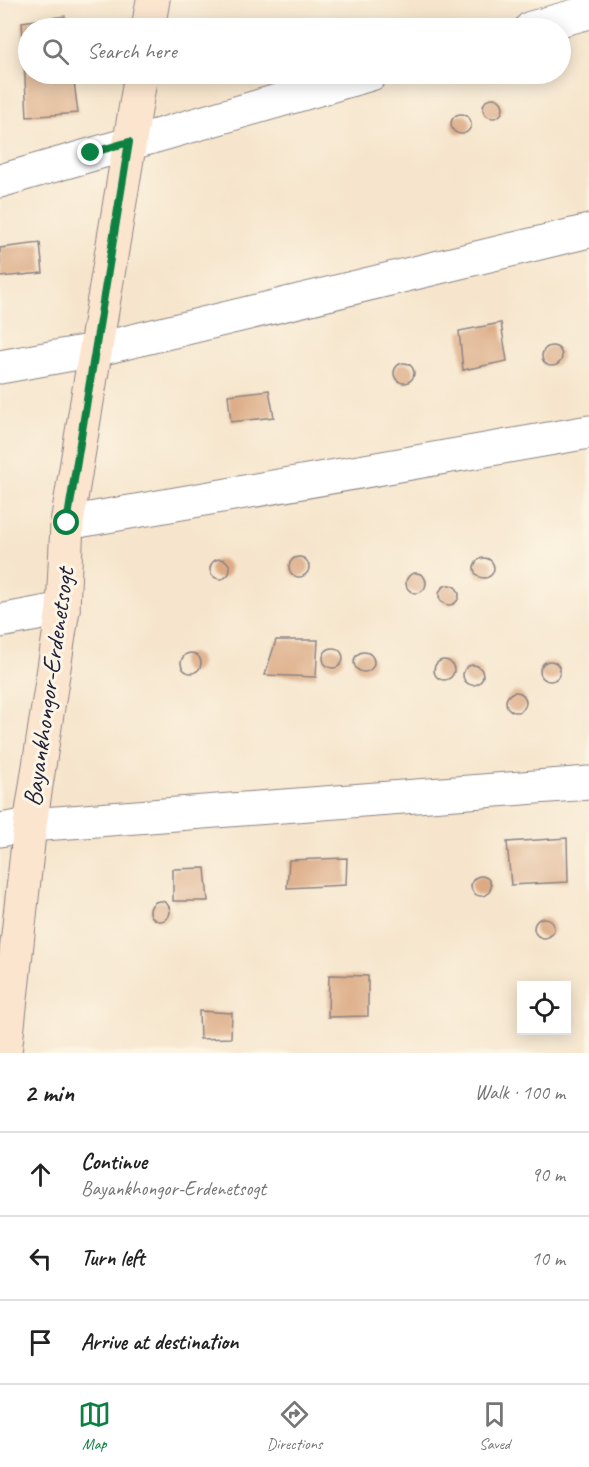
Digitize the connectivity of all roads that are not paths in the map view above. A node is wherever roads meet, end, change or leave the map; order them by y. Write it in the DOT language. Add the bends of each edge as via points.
graph roads {
  1 [pos="153,0"];
  2 [pos="589,12"];
  3 [pos="150,18"];
  4 [pos="567,18"];
  5 [pos="139,84"];
  6 [pos="335,84"];
  7 [pos="129,142"];
  8 [pos="0,181"];
  9 [pos="589,231"];
  10 [pos="95,350"];
  11 [pos="0,367"];
  12 [pos="589,432"];
  13 [pos="67,523"];
  14 [pos="63,609"];
  15 [pos="0,621"];
  16 [pos="589,783"];
  17 [pos="15,828"];
  18 [pos="5,1053"];
  1 -- 3 [label="street"];
  2 -- 4 [label="street"];
  5 -- 7 [label="street, Bayankhongor-Erdenetsogt"];
  6 -- 7 [label="street"];
  7 -- 8 [label="street"];
  7 -- 10 [label="street, Bayankhongor-Erdenetsogt"];
  9 -- 10 [label="street"];
  10 -- 11 [label="street"];
  10 -- 13 [label="street, Bayankhongor-Erdenetsogt"];
  12 -- 13 [label="street"];
  13 -- 14 [label="street, Bayankhongor-Erdenetsogt"];
  14 -- 15 [label="street"];
  14 -- 17 [label="street, Bayankhongor-Erdenetsogt"];
  16 -- 17 [label="street"];
  17 -- 18 [label="street, Bayankhongor-Erdenetsogt"];
}
